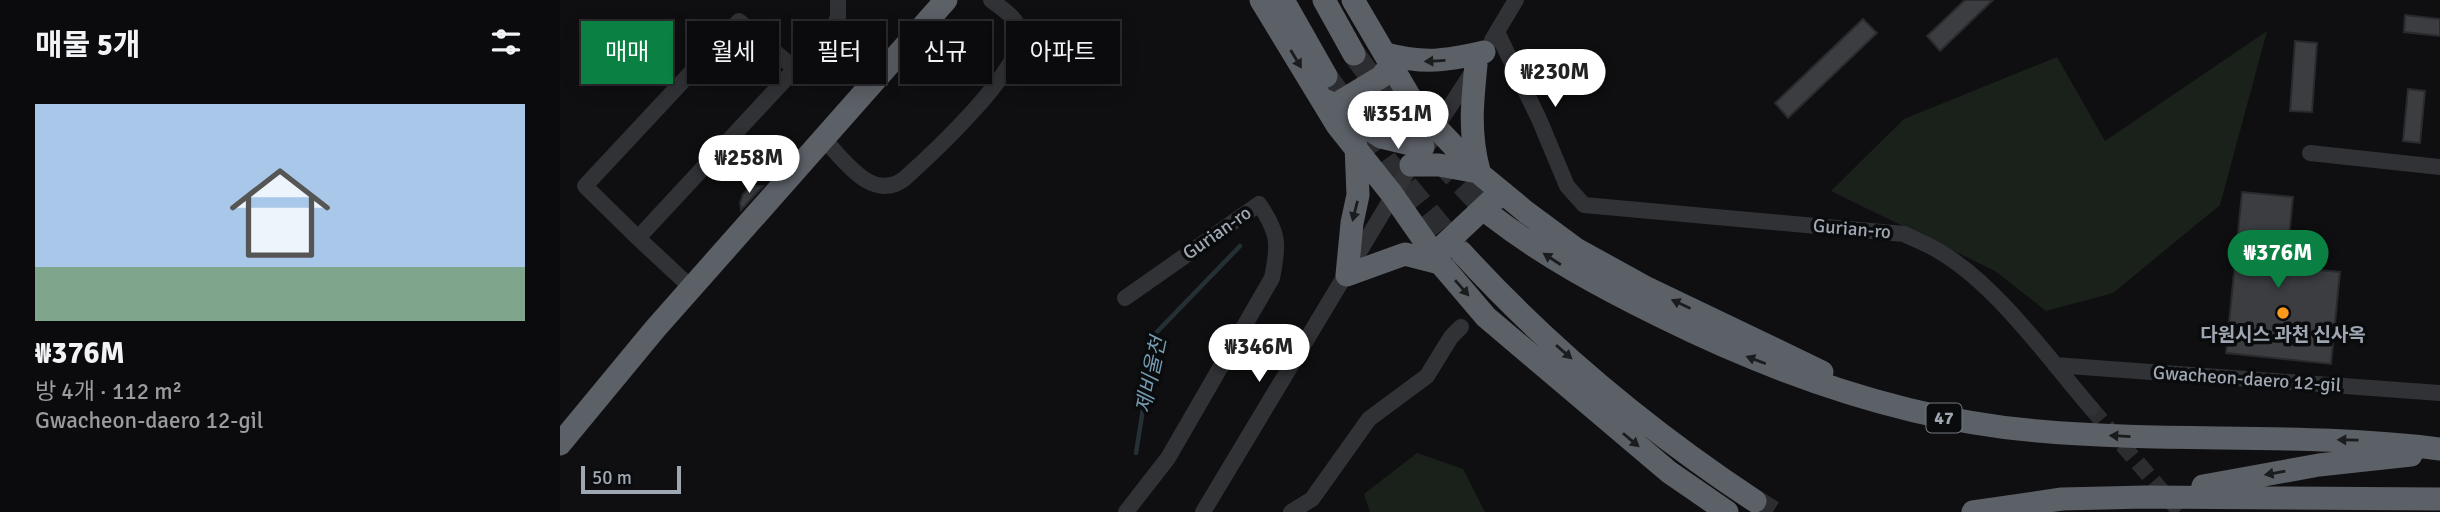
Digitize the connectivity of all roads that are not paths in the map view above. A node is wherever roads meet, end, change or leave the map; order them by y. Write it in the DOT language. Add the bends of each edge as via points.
graph roads {
  1 [pos="838,0"];
  2 [pos="946,0"];
  3 [pos="991,0"];
  4 [pos="1261,0"];
  5 [pos="1283,0"];
  6 [pos="1324,0"];
  7 [pos="1353,0"];
  8 [pos="1516,0"];
  9 [pos="925,3"];
  10 [pos="836,21"];
  11 [pos="1497,32"];
  12 [pos="1354,54"];
  13 [pos="1480,58"];
  14 [pos="1388,60"];
  15 [pos="793,67"];
  16 [pos="793,71"];
  17 [pos="1326,92"];
  18 [pos="823,138"];
  19 [pos="1356,146"];
  20 [pos="1423,147"];
  21 [pos="2310,153"];
  22 [pos="2440,167"];
  23 [pos="1479,173"];
  24 [pos="1392,194"];
  25 [pos="1506,196"];
  26 [pos="1492,216"];
  27 [pos="638,238"];
  28 [pos="1462,253"];
  29 [pos="1439,261"];
  30 [pos="1347,275"];
  31 [pos="683,280"];
  32 [pos="1125,298"];
  33 [pos="1461,327"];
  34 [pos="2055,365"];
  35 [pos="2440,393"];
  36 [pos="1874,400"];
  37 [pos="2091,408"];
  38 [pos="560,423"];
  39 [pos="560,444"];
  40 [pos="2440,451"];
  41 [pos="2145,497"];
  42 [pos="2432,499"];
  43 [pos="1755,501"];
  44 [pos="1126,512"];
  45 [pos="1203,512"];
  46 [pos="1291,512"];
  47 [pos="1727,512"];
  48 [pos="1973,512"];
  1 -- 10 [label="street"];
  2 -- 18 [label="highway"];
  3 -- 18 [label="street" via="1019,30 1014,60 994,87 904,178 890,186 867,182"];
  4 -- 17 [label="highway, one-way"];
  5 -- 17 [label="highway"];
  6 -- 12 [label="highway"];
  7 -- 14 [label="highway"];
  8 -- 11 [label="street"];
  9 -- 31 [label="highway"];
  11 -- 13 [label="street"];
  11 -- 34 [label="street, Gurian-ro" via="1567,186 1584,205 1904,234 1943,253 1980,284"];
  13 -- 14 [label="highway, one-way"];
  13 -- 20 [label="street"];
  13 -- 23 [label="highway" via="1471,114"];
  14 -- 17 [label="highway" via="1381,77"];
  14 -- 20 [label="highway" via="1414,104"];
  15 -- 27 [label="street" via="739,21 585,186"];
  16 -- 27 [label="street"];
  17 -- 19 [label="highway"];
  17 -- 20 [label="highway" via="1381,136"];
  18 -- 39 [label="highway"];
  19 -- 24 [label="highway"];
  19 -- 30 [label="highway, one-way" via="1358,195"];
  20 -- 23 [label="highway"];
  20 -- 23 [label="highway" via="1439,164"];
  20 -- 24 [label="street"];
  21 -- 22 [label="street"];
  23 -- 25 [label="highway"];
  24 -- 29 [label="highway"];
  24 -- 30 [label="street"];
  25 -- 29 [label="highway" via="1492,200 1444,245"];
  36 -- 25 [label="highway, one-way" via="1576,249"];
  36 -- 26 [label="highway, 47, one-way" via="1819,384 1685,329 1563,265"];
  27 -- 31 [label="street"];
  28 -- 43 [label="highway, one-way" via="1522,315 1605,388 1688,455"];
  29 -- 30 [label="highway" via="1405,254"];
  29 -- 47 [label="highway, one-way" via="1486,317 1669,472"];
  30 -- 45 [label="street"];
  31 -- 38 [label="highway"];
  32 -- 44 [label="street, Gurian-ro" via="1259,204 1274,226 1278,248 1272,278 1168,458"];
  33 -- 46 [label="street" via="1427,376 1369,419 1312,499"];
  34 -- 35 [label="street, Gwacheon-daero 12-gil"];
  34 -- 37 [label="street, Gurian-ro"];
  40 -- 36 [label="highway, 47, one-way" via="2370,440 2141,438 2039,431 1964,422"];
  40 -- 41 [label="highway, one-way" via="2319,465"];
  41 -- 42 [label="highway"];
  41 -- 48 [label="highway" via="2062,499"];
}
